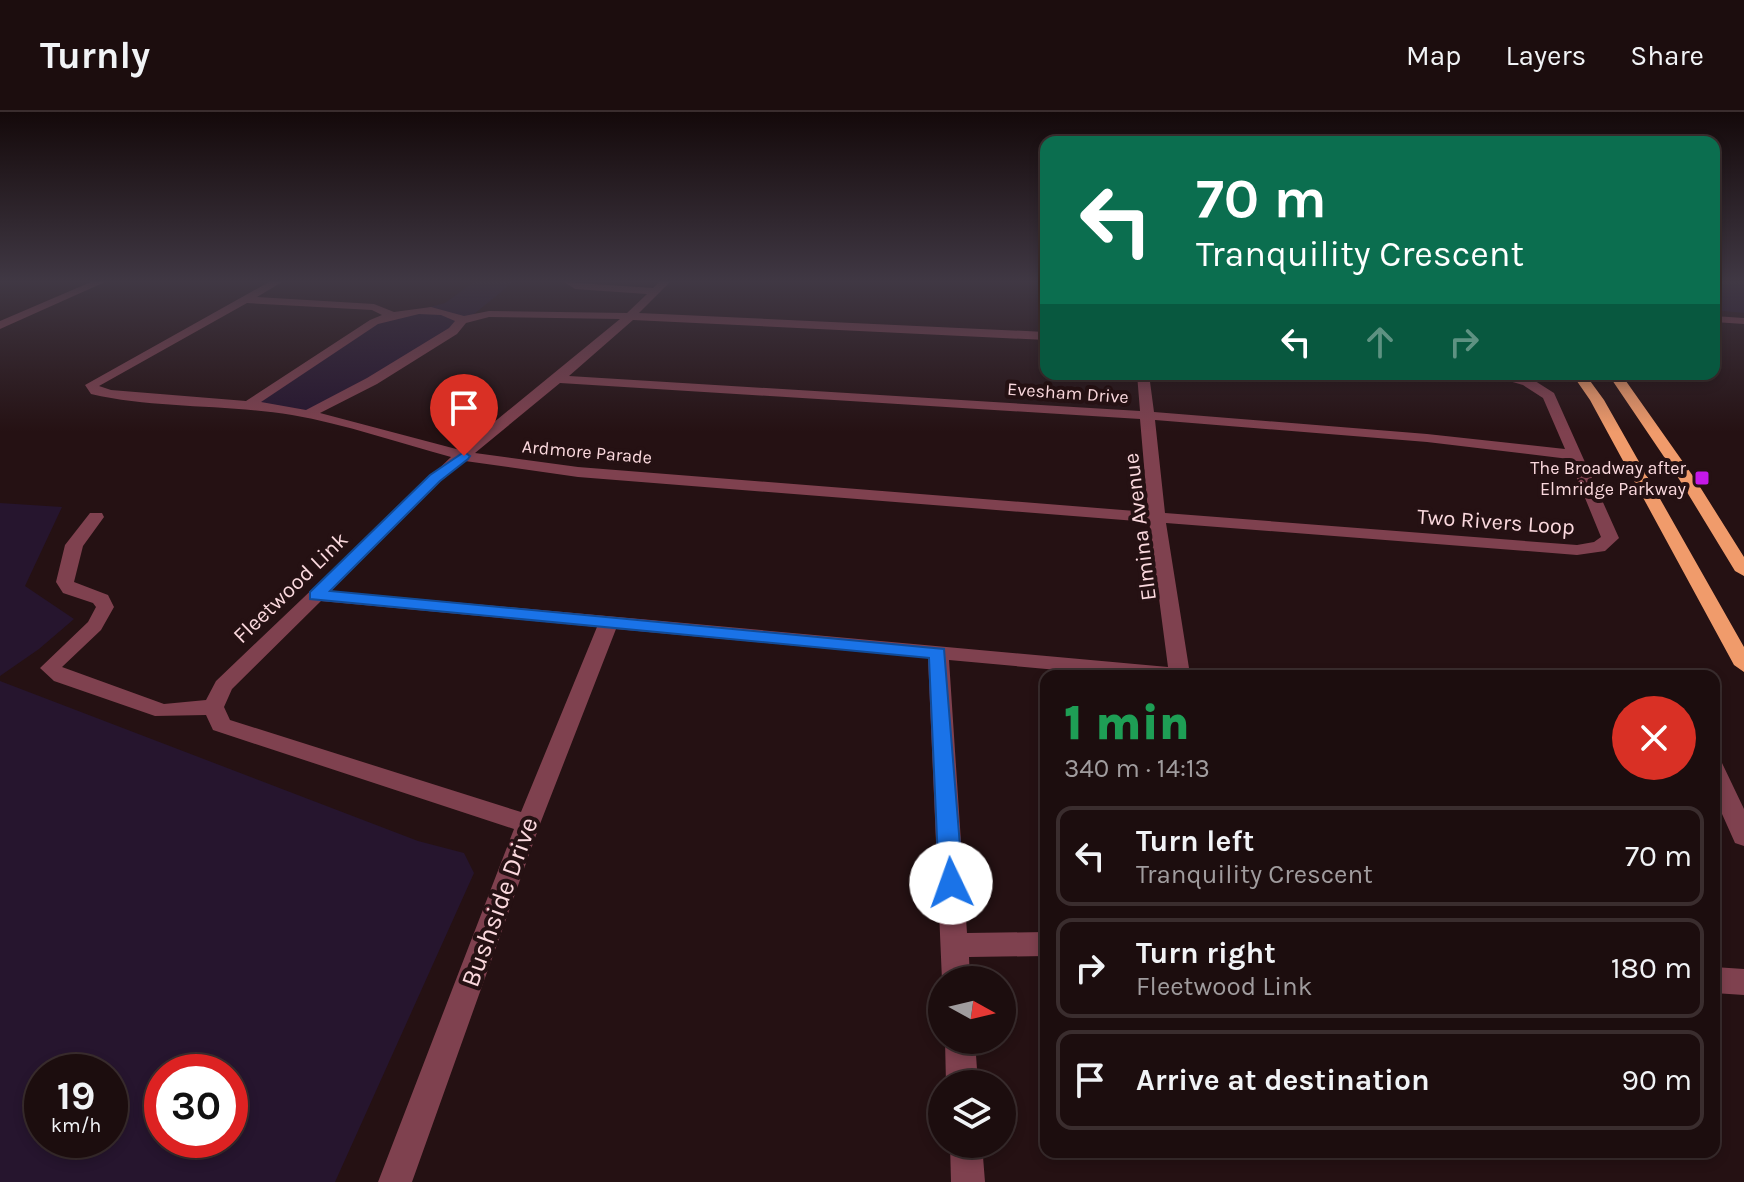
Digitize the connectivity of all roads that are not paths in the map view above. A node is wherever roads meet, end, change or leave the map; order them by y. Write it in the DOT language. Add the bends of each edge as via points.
graph roads {
  1 [pos="188,332"];
  2 [pos="359,332"];
  3 [pos="451,332"];
  4 [pos="613,332"];
  5 [pos="962,332"];
  6 [pos="1040,336"];
  7 [pos="558,379"];
  8 [pos="1144,380"];
  9 [pos="1518,380"];
  10 [pos="1582,380"];
  11 [pos="1618,380"];
  12 [pos="248,405"];
  13 [pos="308,414"];
  14 [pos="1148,416"];
  15 [pos="1575,455"];
  16 [pos="464,456"];
  17 [pos="96,517"];
  18 [pos="1157,517"];
  19 [pos="1744,571"];
  20 [pos="316,595"];
  21 [pos="608,624"];
  22 [pos="938,653"];
  23 [pos="1744,665"];
  24 [pos="1131,670"];
  25 [pos="1187,670"];
  26 [pos="213,707"];
  27 [pos="1720,782"];
  28 [pos="528,824"];
  29 [pos="1744,836"];
  30 [pos="1040,944"];
  31 [pos="954,945"];
  32 [pos="955,966"];
  33 [pos="1720,980"];
  34 [pos="1744,982"];
  35 [pos="967,1158"];
  36 [pos="395,1182"];
  37 [pos="968,1182"];
  1 -- 12 [label="street, Ardmore Parade" via="92,385 111,394"];
  2 -- 12 [label="street"];
  3 -- 13 [label="street"];
  4 -- 7 [label="street, Fleetwood Link"];
  5 -- 6 [label="street"];
  7 -- 14 [label="street, Evesham Drive"];
  7 -- 16 [label="street, Fleetwood Link"];
  8 -- 14 [label="street, Elmina Avenue"];
  9 -- 15 [label="street, Two Rivers Loop" via="1549,396"];
  10 -- 23 [label="main road"];
  11 -- 19 [label="main road"];
  12 -- 13 [label="street, Ardmore Parade"];
  13 -- 16 [label="street, Ardmore Parade"];
  14 -- 15 [label="street, Evesham Drive" via="1412,436"];
  14 -- 18 [label="street, Elmina Avenue"];
  15 -- 18 [label="street, Two Rivers Loop" via="1610,538 1599,547 1577,550"];
  16 -- 18 [label="street, Ardmore Parade" via="578,472"];
  16 -- 20 [label="street, Fleetwood Link"];
  17 -- 26 [label="street" via="74,545 65,582 70,589 101,599 105,607 100,622 50,668 163,711"];
  18 -- 25 [label="street, Elmina Avenue"];
  20 -- 21 [label="street"];
  20 -- 26 [label="street, Fleetwood Link" via="223,686"];
  21 -- 22 [label="street"];
  21 -- 28 [label="street, Bushside Drive"];
  22 -- 24 [label="street"];
  22 -- 31 [label="street"];
  26 -- 28 [label="street" via="221,725"];
  27 -- 29 [label="street"];
  28 -- 36 [label="street, Bushside Drive"];
  30 -- 31 [label="street"];
  31 -- 32 [label="street"];
  33 -- 34 [label="street"];
  35 -- 37 [label="street"];
}
